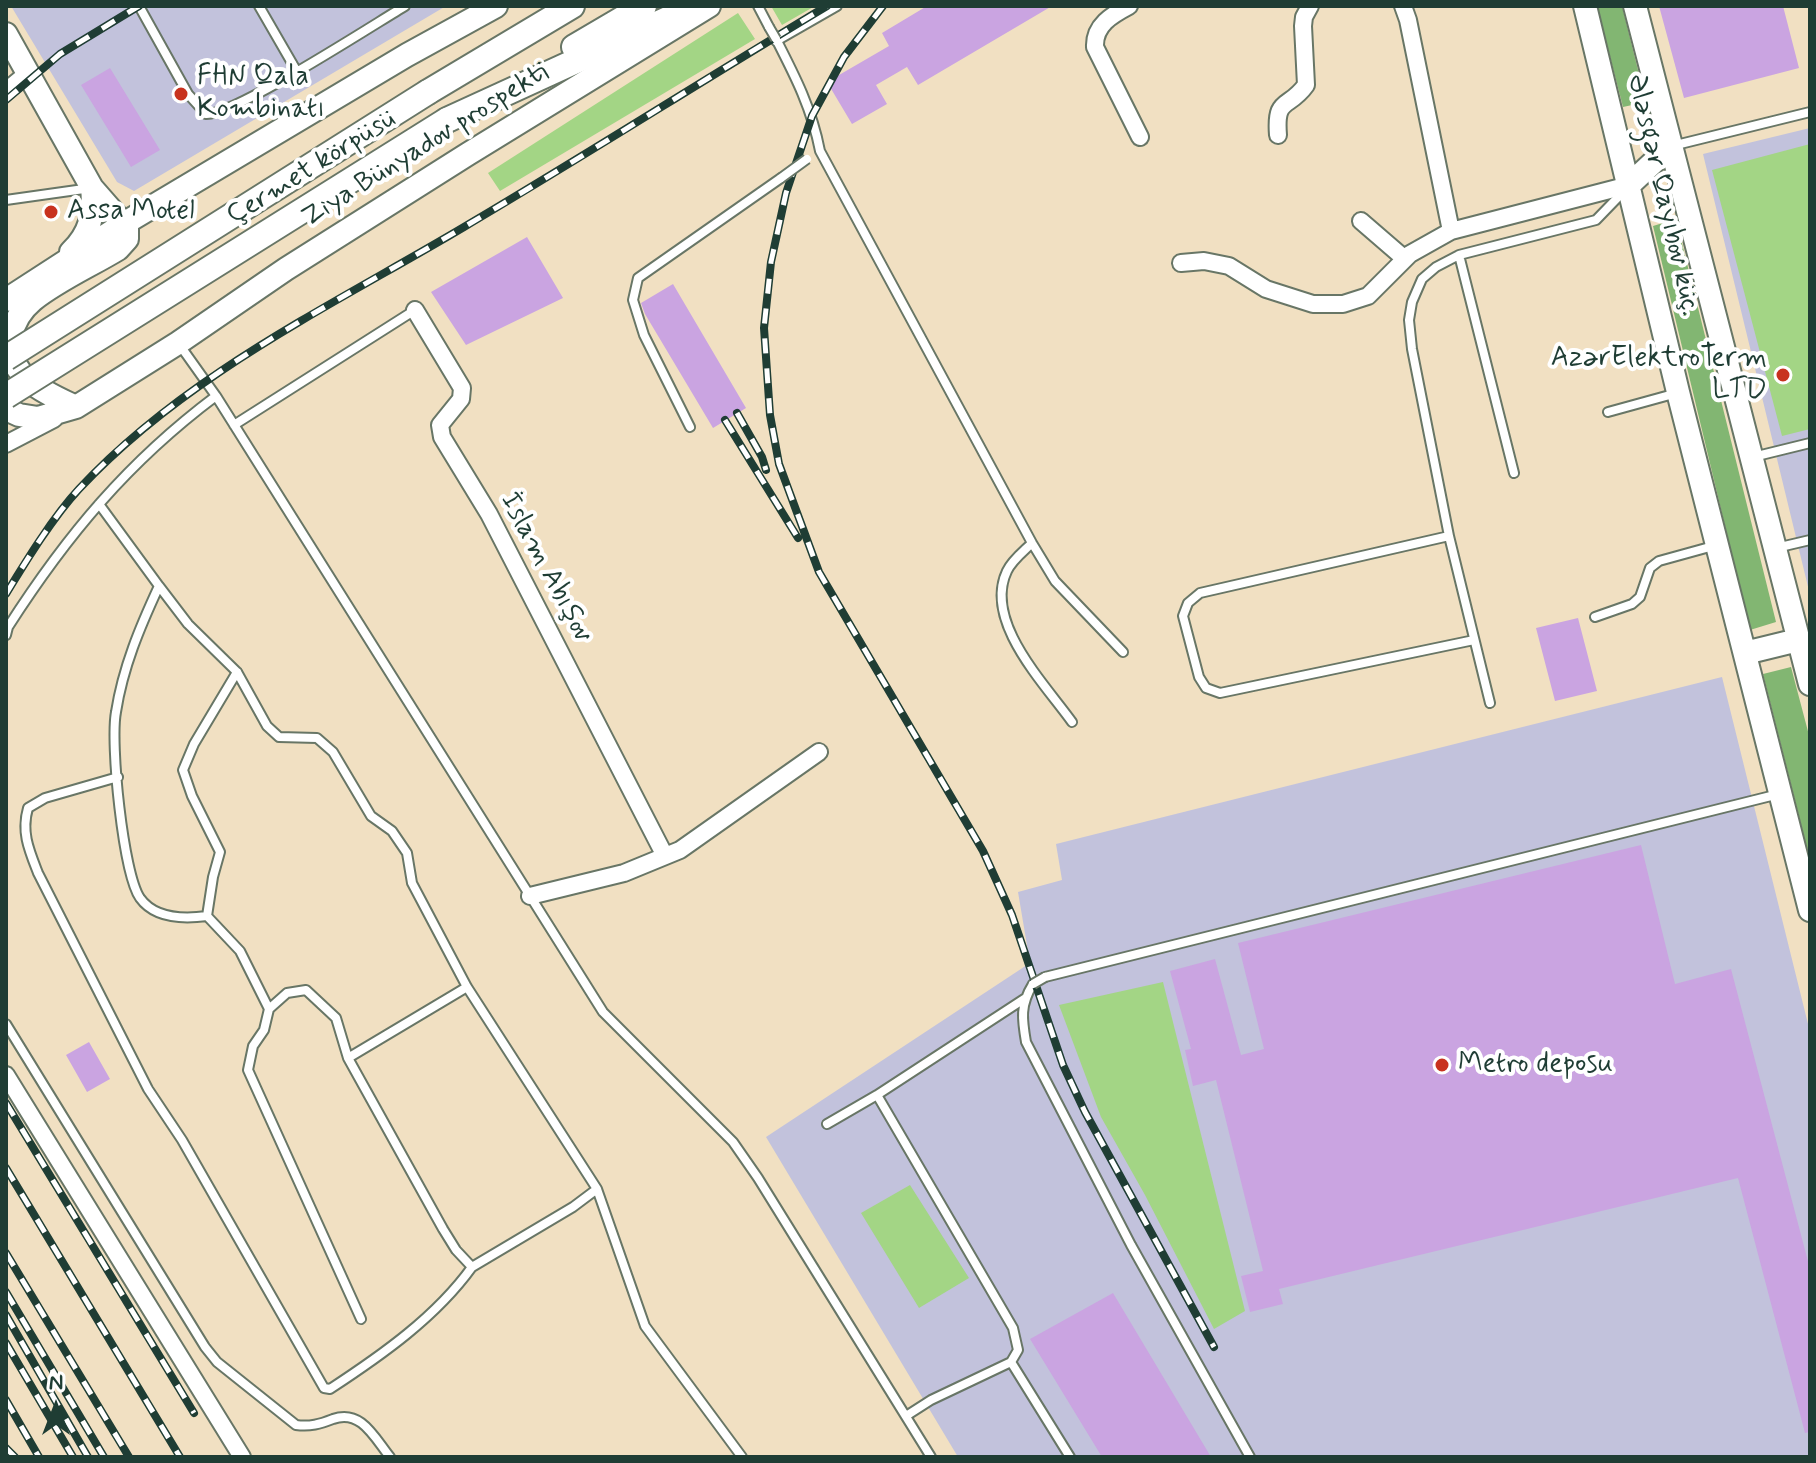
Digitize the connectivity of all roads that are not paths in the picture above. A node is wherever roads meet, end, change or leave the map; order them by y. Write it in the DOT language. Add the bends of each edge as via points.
graph roads {
  1 [pos="139,6"];
  2 [pos="259,6"];
  3 [pos="405,6"];
  4 [pos="496,6"];
  5 [pos="572,6"];
  6 [pos="644,6"];
  7 [pos="696,6"];
  8 [pos="709,6"];
  9 [pos="758,6"];
  10 [pos="837,6"];
  11 [pos="1129,6"];
  12 [pos="1310,6"];
  13 [pos="1403,6"];
  14 [pos="1585,6"];
  15 [pos="1635,6"];
  16 [pos="6,34"];
  17 [pos="776,40"];
  18 [pos="296,70"];
  19 [pos="29,72"];
  20 [pos="6,91"];
  21 [pos="428,92"];
  22 [pos="1810,112"];
  23 [pos="447,120"];
  24 [pos="1278,135"];
  25 [pos="1140,137"];
  26 [pos="1671,146"];
  27 [pos="820,151"];
  28 [pos="1629,185"];
  29 [pos="92,188"];
  30 [pos="6,200"];
  31 [pos="1361,221"];
  32 [pos="125,223"];
  33 [pos="1451,231"];
  34 [pos="1459,255"];
  35 [pos="1405,259"];
  36 [pos="1181,263"];
  37 [pos="50,270"];
  38 [pos="6,300"];
  39 [pos="415,310"];
  40 [pos="178,343"];
  41 [pos="6,358"];
  42 [pos="1678,392"];
  43 [pos="6,396"];
  44 [pos="216,396"];
  45 [pos="76,407"];
  46 [pos="6,409"];
  47 [pos="1608,412"];
  48 [pos="234,425"];
  49 [pos="690,427"];
  50 [pos="1810,443"];
  51 [pos="6,444"];
  52 [pos="1752,457"];
  53 [pos="1514,473"];
  54 [pos="99,504"];
  55 [pos="1449,536"];
  56 [pos="1810,540"];
  57 [pos="1032,543"];
  58 [pos="1717,545"];
  59 [pos="1775,549"];
  60 [pos="159,586"];
  61 [pos="1595,617"];
  62 [pos="6,635"];
  63 [pos="1474,640"];
  64 [pos="1798,640"];
  65 [pos="1123,652"];
  66 [pos="1745,653"];
  67 [pos="237,672"];
  68 [pos="1810,684"];
  69 [pos="1490,703"];
  70 [pos="1072,722"];
  71 [pos="819,752"];
  72 [pos="118,777"];
  73 [pos="1780,793"];
  74 [pos="665,856"];
  75 [pos="530,896"];
  76 [pos="1810,910"];
  77 [pos="207,916"];
  78 [pos="467,987"];
  79 [pos="1024,999"];
  80 [pos="269,1009"];
  81 [pos="6,1024"];
  82 [pos="348,1058"];
  83 [pos="6,1075"];
  84 [pos="877,1095"];
  85 [pos="827,1124"];
  86 [pos="597,1189"];
  87 [pos="472,1267"];
  88 [pos="361,1319"];
  89 [pos="1011,1362"];
  90 [pos="906,1416"];
  91 [pos="242,1457"];
  92 [pos="390,1457"];
  93 [pos="742,1457"];
  94 [pos="931,1457"];
  95 [pos="1070,1457"];
  96 [pos="1250,1457"];
  1 -- 18 [label="lane" via="188,94 206,114 215,115"];
  2 -- 18 [label="lane"];
  3 -- 18 [label="lane"];
  4 -- 32 [label="main road"];
  5 -- 21 [label="main road, Ziya Bünyadov prospekti"];
  6 -- 23 [label="main road, Ziya Bünyadov prospekti"];
  7 -- 23 [label="main road"];
  8 -- 40 [label="main road, Ziya Bünyadov prospekti" via="286,269"];
  9 -- 17 [label="lane, bridge"];
  10 -- 17 [label="lane"];
  11 -- 25 [label="street" via="1101,26 1095,47"];
  12 -- 24 [label="street" via="1303,26 1306,85 1280,107"];
  13 -- 33 [label="street"];
  14 -- 28 [label="main road, Ələsgər Qayıbov küç."];
  15 -- 26 [label="main road, Ələsgər Qayıbov küç."];
  16 -- 19 [label="main road"];
  17 -- 27 [label="lane" via="803,92"];
  19 -- 20 [label="street"];
  19 -- 29 [label="main road"];
  21 -- 41 [label="main road, Çermet körpüsü, bridge"];
  22 -- 26 [label="lane"];
  23 -- 43 [label="main road, Çermet körpüsü, bridge"];
  26 -- 28 [label="main road"];
  26 -- 52 [label="main road, Ələsgər Qayıbov küç."];
  27 -- 49 [label="lane, bridge" via="638,278 633,300 644,335"];
  27 -- 57 [label="lane"];
  28 -- 33 [label="street"];
  28 -- 34 [label="lane" via="1596,220"];
  28 -- 42 [label="main road, Ələsgər Qayıbov küç."];
  29 -- 30 [label="lane"];
  29 -- 32 [label="main road"];
  29 -- 37 [label="main road" via="93,216 83,239"];
  31 -- 35 [label="street"];
  32 -- 37 [label="main road"];
  32 -- 45 [label="main road" via="124,244 34,299 13,325 10,343 21,374"];
  33 -- 35 [label="street"];
  34 -- 53 [label="lane"];
  34 -- 55 [label="lane" via="1422,279 1409,320"];
  35 -- 36 [label="street" via="1368,296 1343,304 1313,304 1266,289 1229,266"];
  37 -- 38 [label="main road"];
  39 -- 48 [label="lane"];
  39 -- 74 [label="street, İslam Abışov" via="462,388 461,399 440,425 442,437 489,514"];
  40 -- 44 [label="lane"];
  40 -- 45 [label="main road, Ziya Bünyadov prospekti"];
  42 -- 47 [label="lane"];
  42 -- 58 [label="main road, Ələsgər Qayıbov küç."];
  44 -- 48 [label="lane"];
  44 -- 54 [label="lane" via="134,464"];
  45 -- 46 [label="main road, Ziya Bünyadov prospekti" via="38,418"];
  45 -- 51 [label="street"];
  48 -- 75 [label="lane"];
  50 -- 52 [label="lane"];
  52 -- 59 [label="main road, Ələsgər Qayıbov küç."];
  54 -- 60 [label="lane"];
  54 -- 62 [label="lane" via="46,568"];
  55 -- 63 [label="lane"];
  55 -- 63 [label="lane" via="1200,593 1183,616 1199,677 1206,688 1220,693"];
  56 -- 59 [label="lane"];
  57 -- 65 [label="lane" via="1055,581"];
  57 -- 70 [label="lane" via="1008,568 1000,592 1003,615 1016,644"];
  58 -- 61 [label="lane" via="1659,561 1650,568 1640,597"];
  58 -- 66 [label="main road, Ələsgər Qayıbov küç."];
  59 -- 64 [label="main road, Ələsgər Qayıbov küç."];
  60 -- 67 [label="lane" via="188,624"];
  60 -- 72 [label="lane" via="127,657 115,716"];
  63 -- 69 [label="lane"];
  64 -- 66 [label="main road"];
  64 -- 68 [label="main road, Ələsgər Qayıbov küç."];
  66 -- 73 [label="main road, Ələsgər Qayıbov küç."];
  67 -- 77 [label="lane" via="183,770 220,852"];
  67 -- 78 [label="lane" via="267,726 279,737 317,738 333,752 371,816 392,831 407,853 412,883"];
  71 -- 74 [label="street"];
  72 -- 77 [label="lane" via="128,868 141,900 162,914"];
  72 -- 87 [label="lane" via="28,808 28,847 148,1089 324,1388 360,1370 427,1316"];
  73 -- 76 [label="main road, Ələsgər Qayıbov küç."];
  73 -- 79 [label="lane, bridge" via="1045,977"];
  74 -- 75 [label="street" via="624,873"];
  75 -- 90 [label="lane" via="603,1012 733,1142"];
  77 -- 80 [label="lane" via="240,951"];
  78 -- 82 [label="lane"];
  78 -- 86 [label="lane"];
  79 -- 84 [label="lane"];
  79 -- 96 [label="lane" via="1026,1042 1131,1245"];
  80 -- 82 [label="lane" via="287,993 306,990 336,1018"];
  80 -- 88 [label="lane" via="248,1070"];
  81 -- 92 [label="lane" via="217,1362 296,1425 354,1417"];
  82 -- 87 [label="lane" via="443,1229"];
  83 -- 91 [label="street"];
  84 -- 85 [label="lane"];
  84 -- 89 [label="lane" via="1013,1328 1018,1350"];
  86 -- 87 [label="lane"];
  86 -- 93 [label="lane" via="645,1326"];
  89 -- 90 [label="lane"];
  89 -- 95 [label="lane"];
  90 -- 94 [label="lane"];
}
